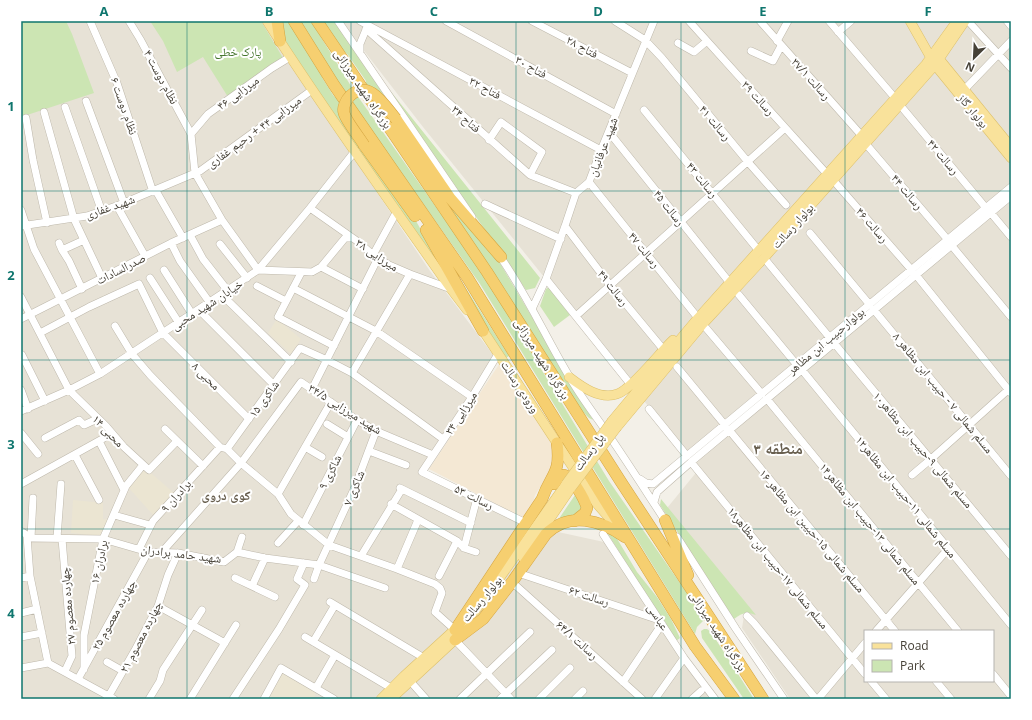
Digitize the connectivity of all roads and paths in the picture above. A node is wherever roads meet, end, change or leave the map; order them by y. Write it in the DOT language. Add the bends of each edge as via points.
graph roads {
  1 [pos="90,21"];
  2 [pos="129,21"];
  3 [pos="266,21"];
  4 [pos="276,21"];
  5 [pos="294,21"];
  6 [pos="317,21"];
  7 [pos="338,21"];
  8 [pos="360,21"];
  9 [pos="446,21"];
  10 [pos="532,21"];
  11 [pos="615,21"];
  12 [pos="654,21"];
  13 [pos="689,21"];
  14 [pos="760,21"];
  15 [pos="788,21"];
  16 [pos="829,21"];
  17 [pos="851,21"];
  18 [pos="910,21"];
  19 [pos="916,21"];
  20 [pos="957,21"];
  21 [pos="965,21"];
  22 [pos="968,21"];
  23 [pos="1007,21"];
  24 [pos="368,25"];
  25 [pos="1011,26"];
  26 [pos="838,32"];
  27 [pos="349,38"];
  28 [pos="645,40"];
  29 [pos="280,41"];
  30 [pos="707,41"];
  31 [pos="1011,41"];
  32 [pos="678,43"];
  33 [pos="779,43"];
  34 [pos="752,51"];
  35 [pos="360,53"];
  36 [pos="999,53"];
  37 [pos="290,57"];
  38 [pos="935,59"];
  39 [pos="1011,68"];
  40 [pos="632,73"];
  41 [pos="312,90"];
  42 [pos="964,90"];
  43 [pos="86,101"];
  44 [pos="897,102"];
  45 [pos="65,107"];
  46 [pos="644,110"];
  47 [pos="44,112"];
  48 [pos="616,114"];
  49 [pos="26,118"];
  50 [pos="785,128"];
  51 [pos="609,132"];
  52 [pos="191,134"];
  53 [pos="489,140"];
  54 [pos="864,140"];
  55 [pos="1011,147"];
  56 [pos="601,150"];
  57 [pos="355,151"];
  58 [pos="1011,158"];
  59 [pos="748,162"];
  60 [pos="195,173"];
  61 [pos="530,175"];
  62 [pos="830,177"];
  63 [pos="589,182"];
  64 [pos="1011,187"];
  65 [pos="154,191"];
  66 [pos="576,193"];
  67 [pos="713,193"];
  68 [pos="1011,196"];
  69 [pos="485,204"];
  70 [pos="121,205"];
  71 [pos="786,205"];
  72 [pos="310,208"];
  73 [pos="21,210"];
  74 [pos="397,211"];
  75 [pos="989,211"];
  76 [pos="102,212"];
  77 [pos="74,219"];
  78 [pos="222,220"];
  79 [pos="47,223"];
  80 [pos="680,223"];
  81 [pos="24,225"];
  82 [pos="566,226"];
  83 [pos="426,230"];
  84 [pos="810,233"];
  85 [pos="186,236"];
  86 [pos="1011,237"];
  87 [pos="352,238"];
  88 [pos="560,239"];
  89 [pos="84,240"];
  90 [pos="171,243"];
  91 [pos="950,243"];
  92 [pos="220,244"];
  93 [pos="646,253"];
  94 [pos="762,255"];
  95 [pos="145,256"];
  96 [pos="376,256"];
  97 [pos="501,257"];
  98 [pos="321,267"];
  99 [pos="164,270"];
  100 [pos="258,270"];
  101 [pos="301,273"];
  102 [pos="914,273"];
  103 [pos="410,274"];
  104 [pos="467,277"];
  105 [pos="102,278"];
  106 [pos="150,278"];
  107 [pos="247,278"];
  108 [pos="546,279"];
  109 [pos="730,283"];
  110 [pos="257,286"];
  111 [pos="610,286"];
  112 [pos="293,288"];
  113 [pos="82,289"];
  114 [pos="363,289"];
  115 [pos="451,289"];
  116 [pos="539,292"];
  117 [pos="225,293"];
  118 [pos="523,293"];
  119 [pos="739,295"];
  120 [pos="21,298"];
  121 [pos="60,300"];
  122 [pos="286,301"];
  123 [pos="210,303"];
  124 [pos="872,307"];
  125 [pos="532,309"];
  126 [pos="199,310"];
  127 [pos="192,314"];
  128 [pos="31,315"];
  129 [pos="576,316"];
  130 [pos="1011,317"];
  131 [pos="70,318"];
  132 [pos="348,318"];
  133 [pos="698,318"];
  134 [pos="21,320"];
  135 [pos="179,323"];
  136 [pos="115,326"];
  137 [pos="706,328"];
  138 [pos="483,330"];
  139 [pos="376,332"];
  140 [pos="40,333"];
  141 [pos="163,333"];
  142 [pos="832,341"];
  143 [pos="334,346"];
  144 [pos="663,349"];
  145 [pos="132,354"];
  146 [pos="498,354"];
  147 [pos="22,355"];
  148 [pos="327,360"];
  149 [pos="291,362"];
  150 [pos="677,367"];
  151 [pos="800,367"];
  152 [pos="352,373"];
  153 [pos="100,374"];
  154 [pos="569,377"];
  155 [pos="274,385"];
  156 [pos="631,385"];
  157 [pos="312,389"];
  158 [pos="21,390"];
  159 [pos="69,390"];
  160 [pos="1010,392"];
  161 [pos="765,396"];
  162 [pos="472,397"];
  163 [pos="45,401"];
  164 [pos="331,402"];
  165 [pos="28,409"];
  166 [pos="649,409"];
  167 [pos="21,412"];
  168 [pos="97,418"];
  169 [pos="249,419"];
  170 [pos="357,420"];
  171 [pos="327,424"];
  172 [pos="614,424"];
  173 [pos="969,425"];
  174 [pos="727,428"];
  175 [pos="165,429"];
  176 [pos="376,431"];
  177 [pos="110,432"];
  178 [pos="21,434"];
  179 [pos="348,437"];
  180 [pos="45,438"];
  181 [pos="443,439"];
  182 [pos="99,441"];
  183 [pos="177,441"];
  184 [pos="557,443"];
  185 [pos="305,447"];
  186 [pos="224,448"];
  187 [pos="369,451"];
  188 [pos="38,454"];
  189 [pos="75,455"];
  190 [pos="433,455"];
  191 [pos="322,457"];
  192 [pos="689,459"];
  193 [pos="931,459"];
  194 [pos="241,463"];
  195 [pos="406,465"];
  196 [pos="203,466"];
  197 [pos="146,467"];
  198 [pos="422,472"];
  199 [pos="912,475"];
  200 [pos="1011,476"];
  201 [pos="638,478"];
  202 [pos="21,484"];
  203 [pos="61,484"];
  204 [pos="653,484"];
  205 [pos="568,486"];
  206 [pos="124,490"];
  207 [pos="657,492"];
  208 [pos="278,494"];
  209 [pos="34,498"];
  210 [pos="477,498"];
  211 [pos="542,499"];
  212 [pos="99,500"];
  213 [pos="654,502"];
  214 [pos="392,504"];
  215 [pos="114,515"];
  216 [pos="418,520"];
  217 [pos="665,520"];
  218 [pos="575,521"];
  219 [pos="300,523"];
  220 [pos="470,523"];
  221 [pos="526,523"];
  222 [pos="150,526"];
  223 [pos="603,534"];
  224 [pos="26,535"];
  225 [pos="242,537"];
  226 [pos="60,539"];
  227 [pos="103,539"];
  228 [pos="628,540"];
  229 [pos="457,541"];
  230 [pos="278,543"];
  231 [pos="329,545"];
  232 [pos="464,548"];
  233 [pos="948,548"];
  234 [pos="139,549"];
  235 [pos="148,552"];
  236 [pos="237,552"];
  237 [pos="476,552"];
  238 [pos="161,553"];
  239 [pos="178,554"];
  240 [pos="361,556"];
  241 [pos="1011,556"];
  242 [pos="265,558"];
  243 [pos="304,563"];
  244 [pos="319,565"];
  245 [pos="398,569"];
  246 [pos="30,576"];
  247 [pos="439,576"];
  248 [pos="515,577"];
  249 [pos="21,578"];
  250 [pos="235,578"];
  251 [pos="314,579"];
  252 [pos="919,584"];
  253 [pos="252,586"];
  254 [pos="386,588"];
  255 [pos="275,597"];
  256 [pos="701,604"];
  257 [pos="158,606"];
  258 [pos="37,610"];
  259 [pos="202,610"];
  260 [pos="21,613"];
  261 [pos="746,616"];
  262 [pos="886,620"];
  263 [pos="661,622"];
  264 [pos="193,625"];
  265 [pos="236,625"];
  266 [pos="1011,625"];
  267 [pos="877,630"];
  268 [pos="894,630"];
  269 [pos="957,630"];
  270 [pos="530,632"];
  271 [pos="42,633"];
  272 [pos="455,635"];
  273 [pos="21,637"];
  274 [pos="305,637"];
  275 [pos="313,642"];
  276 [pos="225,643"];
  277 [pos="864,644"];
  278 [pos="552,650"];
  279 [pos="335,655"];
  280 [pos="424,658"];
  281 [pos="684,658"];
  282 [pos="852,658"];
  283 [pos="107,662"];
  284 [pos="48,663"];
  285 [pos="21,668"];
  286 [pos="570,668"];
  287 [pos="84,669"];
  288 [pos="65,671"];
  289 [pos="123,671"];
  290 [pos="486,673"];
  291 [pos="864,673"];
  292 [pos="994,675"];
  293 [pos="78,679"];
  294 [pos="410,681"];
  295 [pos="623,682"];
  296 [pos="872,682"];
  297 [pos="937,682"];
  298 [pos="316,688"];
  299 [pos="391,688"];
  300 [pos="583,691"];
  301 [pos="701,691"];
  302 [pos="506,693"];
  303 [pos="1011,696"];
  304 [pos="110,698"];
  305 [pos="149,699"];
  306 [pos="190,699"];
  307 [pos="233,699"];
  308 [pos="264,699"];
  309 [pos="334,699"];
  310 [pos="381,699"];
  311 [pos="391,699"];
  312 [pos="426,699"];
  313 [pos="460,699"];
  314 [pos="500,699"];
  315 [pos="511,699"];
  316 [pos="539,699"];
  317 [pos="575,699"];
  318 [pos="642,699"];
  319 [pos="655,699"];
  320 [pos="692,699"];
  321 [pos="715,699"];
  322 [pos="734,699"];
  323 [pos="763,699"];
  324 [pos="784,699"];
  325 [pos="817,699"];
  326 [pos="886,699"];
  327 [pos="951,699"];
  1 -- 65 [label="street, نظام دوست ۶" via="117,84"];
  2 -- 52 [label="street, نظام دوست ۴"];
  3 -- 29 [label="main road, ورودی رسالت"];
  4 -- 29 [label="highway"];
  5 -- 104 [label="highway, بزرگراه شهید میرزائی" via="334,85"];
  6 -- 256 [label="highway, بزرگراه شهید میرزائی" via="487,272"];
  7 -- 27 [label="street"];
  8 -- 24 [label="street"];
  9 -- 48 [label="street, فتاح ۳۰"];
  10 -- 40 [label="street, فتاح ۲۸"];
  11 -- 28 [label="street, رسالت ۴۱"];
  12 -- 28 [label="street, شهید عرفانیان"];
  13 -- 30 [label="street, رسالت ۳۹"];
  14 -- 33 [label="street, رسالت ۳۷/۱"];
  15 -- 33 [label="street"];
  16 -- 26 [label="street, رسالت ۴۲"];
  17 -- 26 [label="street"];
  18 -- 38 [label="main road"];
  19 -- 38 [label="main road"];
  20 -- 38 [label="main road, بولوار رسالت"];
  21 -- 38 [label="main road, بولوار رسالت"];
  22 -- 36 [label="street"];
  23 -- 25 [label="street"];
  24 -- 27 [label="street" via="356,39"];
  24 -- 35 [label="street" via="360,44"];
  24 -- 53 [label="street, فتاح ۳۴"];
  24 -- 56 [label="street, فتاح ۳۲"];
  26 -- 44 [label="street, رسالت ۴۲"];
  27 -- 35 [label="street"];
  28 -- 40 [label="street, شهید عرفانیان"];
  28 -- 59 [label="street, رسالت ۴۱"];
  29 -- 37 [label="main road, ورودی رسالت"];
  30 -- 32 [label="street" via="694,52"];
  30 -- 50 [label="street, رسالت ۳۹"];
  31 -- 36 [label="street, بولوار گاز"];
  33 -- 34 [label="street" via="773,61"];
  33 -- 54 [label="street, رسالت ۳۷/۱"];
  35 -- 97 [label="street"];
  36 -- 39 [label="street"];
  36 -- 42 [label="street, بولوار گاز"];
  37 -- 41 [label="main road, ورودی رسالت"];
  37 -- 52 [label="street, میرزایی ۴۶" via="208,114"];
  38 -- 42 [label="main road, بولوار گاز"];
  38 -- 44 [label="main road, بولوار رسالت"];
  38 -- 58 [label="main road, بولوار گاز"];
  40 -- 48 [label="street, شهید عرفانیان"];
  41 -- 57 [label="main road, ورودی رسالت"];
  41 -- 60 [label="street, میرزایی ۴۴ + رحیم غفاری"];
  42 -- 55 [label="main road, بولوار گاز"];
  43 -- 70 [label="street"];
  44 -- 54 [label="main road, بولوار رسالت"];
  44 -- 75 [label="street, رسالت ۴۲"];
  45 -- 76 [label="street"];
  46 -- 67 [label="street, رسالت ۴۳"];
  47 -- 77 [label="street"];
  48 -- 51 [label="street, شهید عرفانیان"];
  49 -- 79 [label="street"];
  50 -- 59 [label="street"];
  50 -- 62 [label="street, رسالت ۳۹"];
  51 -- 56 [label="street, شهید عرفانیان"];
  51 -- 80 [label="street, رسالت ۴۵"];
  52 -- 60 [label="street"];
  53 -- 61 [label="street, فتاح ۳۴"];
  53 -- 61 [label="street" via="501,122 542,152"];
  54 -- 62 [label="main road, بولوار رسالت"];
  54 -- 91 [label="street, رسالت ۴۴"];
  56 -- 63 [label="street, شهید عرفانیان"];
  57 -- 72 [label="street, خیابان شهید محبی"];
  57 -- 74 [label="main road, ورودی رسالت"];
  59 -- 67 [label="street"];
  59 -- 71 [label="street, رسالت ۴۱"];
  60 -- 65 [label="street, شهید غفاری"];
  60 -- 78 [label="street"];
  61 -- 66 [label="street, فتاح ۳۴"];
  62 -- 94 [label="main road, بولوار رسالت"];
  62 -- 102 [label="street, رسالت ۴۶"];
  63 -- 66 [label="street, شهید عرفانیان"];
  63 -- 93 [label="street, رسالت ۴۷"];
  64 -- 75 [label="street, بولوارحبیب ابن مظاهر"];
  65 -- 70 [label="street, شهید غفاری"];
  65 -- 85 [label="street, نظام دوست ۶"];
  66 -- 82 [label="street"];
  67 -- 80 [label="street"];
  67 -- 94 [label="street, رسالت ۴۳"];
  68 -- 75 [label="street, بولوارحبیب ابن مظاهر"];
  69 -- 88 [label="street"];
  70 -- 76 [label="street, شهید غفاری"];
  70 -- 95 [label="street"];
  72 -- 87 [label="street, میرزایی ۳۸"];
  72 -- 100 [label="street, خیابان شهید محبی"];
  73 -- 81 [label="street"];
  74 -- 96 [label="street"];
  74 -- 115 [label="main road, ورودی رسالت"];
  75 -- 86 [label="street, رسالت ۴۲"];
  75 -- 91 [label="street, بولوارحبیب ابن مظاهر"];
  76 -- 77 [label="street, شهید غفاری"];
  77 -- 79 [label="street, شهید غفاری"];
  77 -- 89 [label="street"];
  78 -- 85 [label="street, صدرالسادات"];
  78 -- 100 [label="street"];
  79 -- 81 [label="street, شهید غفاری"];
  80 -- 93 [label="street"];
  80 -- 109 [label="street, رسالت ۴۵"];
  81 -- 121 [label="street"];
  82 -- 88 [label="street"];
  82 -- 111 [label="street, رسالت ۴۹"];
  83 -- 97 [label="highway, bridge" via="344,114 345,104 351,95 363,90 375,94 396,119 450,198"];
  83 -- 104 [label="highway"];
  83 -- 138 [label="highway"];
  84 -- 124 [label="street, مسلم شمالی ۷ - حبیب ابن مظاهر ۸"];
  85 -- 90 [label="street, صدرالسادات"];
  85 -- 117 [label="street, نظام دوست ۶"];
  87 -- 96 [label="street, میرزایی ۳۸"];
  87 -- 98 [label="street" via="345,238"];
  88 -- 108 [label="street"];
  89 -- 105 [label="street"];
  89 -- 113 [label="street" via="60,246"];
  90 -- 95 [label="street, صدرالسادات"];
  90 -- 123 [label="street" via="180,261"];
  91 -- 102 [label="street, بولوارحبیب ابن مظاهر"];
  91 -- 130 [label="street, رسالت ۴۴"];
  92 -- 107 [label="street"];
  93 -- 111 [label="street"];
  93 -- 133 [label="street, رسالت ۴۷"];
  94 -- 109 [label="main road, بولوار رسالت"];
  94 -- 142 [label="street, رسالت ۴۳"];
  94 -- 172 [label="main road, بولوار رسالت"];
  95 -- 105 [label="street, صدرالسادات"];
  96 -- 103 [label="street, میرزایی ۳۸"];
  96 -- 114 [label="street"];
  97 -- 118 [label="street"];
  98 -- 101 [label="street" via="312,272"];
  98 -- 114 [label="street"];
  99 -- 127 [label="street"];
  100 -- 101 [label="street"];
  100 -- 107 [label="street, خیابان شهید محبی"];
  101 -- 112 [label="street"];
  102 -- 124 [label="street, بولوارحبیب ابن مظاهر"];
  102 -- 160 [label="street, رسالت ۴۶"];
  103 -- 115 [label="street, میرزایی ۳۸"];
  103 -- 139 [label="street"];
  104 -- 228 [label="highway, بزرگراه شهید میرزائی"];
  105 -- 113 [label="street, صدرالسادات"];
  106 -- 135 [label="street"];
  107 -- 117 [label="street, خیابان شهید محبی"];
  108 -- 116 [label="street"];
  108 -- 129 [label="street"];
  109 -- 133 [label="main road, بولوار رسالت"];
  110 -- 122 [label="street"];
  111 -- 129 [label="street"];
  111 -- 144 [label="street, رسالت ۴۹"];
  112 -- 122 [label="street"];
  112 -- 132 [label="street"];
  113 -- 121 [label="street, صدرالسادات"];
  114 -- 132 [label="street"];
  115 -- 138 [label="main road, ورودی رسالت"];
  116 -- 118 [label="street" via="529,295"];
  116 -- 125 [label="street"];
  117 -- 123 [label="street, خیابان شهید محبی"];
  117 -- 149 [label="street, نظام دوست ۶"];
  118 -- 125 [label="street"];
  119 -- 151 [label="street, مسلم شمالی ۱۱-حبیب ابن مظاهر۱۲"];
  120 -- 128 [label="street, محبی ۱۴"];
  121 -- 128 [label="street, صدرالسادات"];
  121 -- 131 [label="street"];
  122 -- 143 [label="street" via="278,317"];
  123 -- 126 [label="street, خیابان شهید محبی"];
  124 -- 142 [label="street, بولوارحبیب ابن مظاهر"];
  124 -- 173 [label="street, مسلم شمالی ۷ - حبیب ابن مظاهر ۸"];
  125 -- 154 [label="street"];
  126 -- 127 [label="street, خیابان شهید محبی"];
  126 -- 155 [label="street"];
  127 -- 135 [label="street, خیابان شهید محبی"];
  128 -- 134 [label="street, صدرالسادات"];
  128 -- 140 [label="street, محبی ۱۴"];
  129 -- 156 [label="street"];
  131 -- 140 [label="street"];
  131 -- 141 [label="street, محبی ۸" via="139,284"];
  131 -- 153 [label="street"];
  132 -- 139 [label="street"];
  132 -- 143 [label="street"];
  133 -- 144 [label="main road"];
  133 -- 172 [label="main road, بولوار رسالت"];
  135 -- 141 [label="street, خیابان شهید محبی"];
  136 -- 145 [label="street"];
  137 -- 161 [label="street, مسلم شمالی ۱۳-حبیب ابن مظاهر۱۴"];
  138 -- 146 [label="main road, ورودی رسالت"];
  139 -- 152 [label="street"];
  139 -- 162 [label="street"];
  140 -- 159 [label="street, محبی ۱۴"];
  141 -- 145 [label="street, خیابان شهید محبی"];
  141 -- 169 [label="street, محبی ۸"];
  142 -- 151 [label="street, بولوارحبیب ابن مظاهر"];
  142 -- 193 [label="street, مسلم شمالی ۹-حبیب ابن مظاهر۱۰"];
  143 -- 148 [label="street"];
  144 -- 156 [label="main road"];
  145 -- 153 [label="street, خیابان شهید محبی"];
  145 -- 186 [label="street" via="172,398"];
  146 -- 162 [label="street, میرزایی ۳۴"];
  146 -- 184 [label="main road, ورودی رسالت"];
  147 -- 163 [label="street"];
  148 -- 149 [label="street, شاکری ۱۵" via="300,348"];
  148 -- 152 [label="street"];
  148 -- 157 [label="street"];
  149 -- 155 [label="street, شاکری ۱۵"];
  150 -- 174 [label="street, مسلم شمالی ۱۵-حبیبن ابن مظاهر ۱۶"];
  151 -- 161 [label="street, بولوارحبیب ابن مظاهر"];
  151 -- 233 [label="street, مسلم شمالی ۱۱-حبیب ابن مظاهر۱۲"];
  152 -- 181 [label="street"];
  153 -- 159 [label="street, خیابان شهید محبی"];
  154 -- 156 [label="main road" via="586,389 607,395 616,395"];
  154 -- 201 [label="street"];
  155 -- 169 [label="street, شاکری ۱۵"];
  157 -- 164 [label="street, شهید میرزایی ۳۴/۵"];
  157 -- 194 [label="street, شهید میرزایی ۳۴/۵" via="301,382"];
  158 -- 165 [label="street"];
  159 -- 163 [label="street, خیابان شهید محبی"];
  159 -- 168 [label="street, محبی ۱۴"];
  160 -- 173 [label="street"];
  161 -- 174 [label="street, بولوارحبیب ابن مظاهر"];
  161 -- 252 [label="street, مسلم شمالی ۱۳-حبیب ابن مظاهر۱۴"];
  162 -- 181 [label="street, میرزایی ۳۴"];
  163 -- 165 [label="street, خیابان شهید محبی"];
  164 -- 170 [label="street, شهید میرزایی ۳۴/۵"];
  164 -- 185 [label="street"];
  165 -- 167 [label="street, خیابان شهید محبی"];
  166 -- 192 [label="street, مسلم شمالی ۱۷-حبیب ابن مظاهر۱۸"];
  168 -- 177 [label="street, محبی ۱۴"];
  168 -- 180 [label="street" via="84,426 79,420"];
  169 -- 186 [label="street, شاکری ۱۵"];
  170 -- 176 [label="street, شهید میرزایی ۳۴/۵"];
  170 -- 179 [label="street, شاکری ۹"];
  171 -- 179 [label="street"];
  172 -- 205 [label="main road, پل رسالت, bridge"];
  173 -- 193 [label="street"];
  173 -- 200 [label="street, مسلم شمالی ۷ - حبیب ابن مظاهر ۸"];
  174 -- 192 [label="street, بولوارحبیب ابن مظاهر"];
  174 -- 262 [label="street, مسلم شمالی ۱۵-حبیبن ابن مظاهر ۱۶"];
  175 -- 183 [label="street"];
  176 -- 187 [label="street, شاکری ۷"];
  176 -- 190 [label="street, شهید میرزایی ۳۴/۵"];
  177 -- 182 [label="street"];
  177 -- 197 [label="street, محبی ۱۴"];
  178 -- 188 [label="street"];
  179 -- 219 [label="street, شاکری ۹"];
  181 -- 190 [label="street, میرزایی ۳۴"];
  182 -- 189 [label="street"];
  182 -- 206 [label="street"];
  183 -- 196 [label="street"];
  183 -- 197 [label="street, برادران ۱۶"];
  184 -- 211 [label="highway" via="557,471"];
  184 -- 228 [label="main road, ورودی رسالت" via="597,504"];
  185 -- 191 [label="street"];
  185 -- 208 [label="street"];
  186 -- 194 [label="street"];
  186 -- 196 [label="street, برادران ۹"];
  187 -- 195 [label="street"];
  187 -- 231 [label="street, شاکری ۷"];
  189 -- 202 [label="street"];
  189 -- 212 [label="street"];
  190 -- 198 [label="street, میرزایی ۳۴"];
  192 -- 204 [label="street, بولوارحبیب ابن مظاهر"];
  192 -- 207 [label="street, بولوارحبیب ابن مظاهر"];
  192 -- 282 [label="street, مسلم شمالی ۱۷-حبیب ابن مظاهر۱۸"];
  193 -- 199 [label="street"];
  193 -- 241 [label="street, مسلم شمالی ۹-حبیب ابن مظاهر۱۰"];
  194 -- 208 [label="street"];
  194 -- 238 [label="street"];
  196 -- 222 [label="street, برادران ۹"];
  197 -- 206 [label="street, برادران ۱۶"];
  198 -- 210 [label="street, رسالت ۵۳"];
  201 -- 204 [label="street"];
  201 -- 213 [label="street"];
  203 -- 226 [label="street, چهارده معصوم ۲۷"];
  204 -- 207 [label="street" via="653,489"];
  205 -- 272 [label="main road, بولوار رسالت" via="507,580 480,615"];
  206 -- 215 [label="street, برادران ۱۶"];
  207 -- 213 [label="street"];
  208 -- 219 [label="street"];
  209 -- 224 [label="street"];
  210 -- 220 [label="street"];
  210 -- 221 [label="street, رسالت ۵۳"];
  211 -- 218 [label="highway" via="559,476 566,476 581,492 587,508"];
  211 -- 221 [label="highway"];
  213 -- 217 [label="street"];
  214 -- 216 [label="street"];
  214 -- 220 [label="street" via="401,488"];
  214 -- 240 [label="street"];
  215 -- 222 [label="street"];
  215 -- 227 [label="street, برادران ۱۶"];
  216 -- 229 [label="street"];
  216 -- 245 [label="street"];
  217 -- 256 [label="highway"];
  217 -- 324 [label="street"];
  218 -- 228 [label="highway" via="601,523"];
  218 -- 248 [label="highway" via="552,528"];
  219 -- 230 [label="street, شاکری ۹"];
  219 -- 231 [label="street"];
  220 -- 232 [label="street"];
  221 -- 272 [label="highway"];
  222 -- 234 [label="street, برادران ۹"];
  223 -- 263 [label="street, عباسی"];
  224 -- 226 [label="street, شهید حامد برادران"];
  224 -- 246 [label="street"];
  225 -- 236 [label="street"];
  226 -- 227 [label="street, شهید حامد برادران"];
  226 -- 288 [label="street, چهارده معصوم ۲۷" via="72,656"];
  227 -- 234 [label="street, شهید حامد برادران"];
  227 -- 287 [label="street, برادران ۱۶" via="84,636"];
  228 -- 322 [label="highway, بزرگراه شهید میرزائی" via="695,646"];
  229 -- 232 [label="street"];
  229 -- 247 [label="street"];
  231 -- 240 [label="street"];
  231 -- 244 [label="street"];
  232 -- 237 [label="street"];
  233 -- 252 [label="street"];
  233 -- 266 [label="street, مسلم شمالی ۱۱-حبیب ابن مظاهر۱۲"];
  234 -- 235 [label="street, شهید حامد برادران"];
  235 -- 238 [label="street, شهید حامد برادران"];
  235 -- 287 [label="street, چهارده معصوم ۲۵"];
  236 -- 239 [label="street, شهید حامد برادران" via="224,562"];
  236 -- 242 [label="street, شهید حامد برادران"];
  238 -- 239 [label="street, شهید حامد برادران"];
  239 -- 257 [label="street, چهارده معصوم ۲۱"];
  240 -- 245 [label="street"];
  242 -- 243 [label="street, شهید حامد برادران"];
  242 -- 253 [label="street"];
  243 -- 244 [label="street, شهید حامد برادران"];
  243 -- 307 [label="street" via="297,579 305,585"];
  244 -- 251 [label="street"];
  244 -- 254 [label="street, شهید حامد برادران"];
  245 -- 272 [label="street" via="440,588 442,593 435,612"];
  246 -- 249 [label="street"];
  246 -- 258 [label="street"];
  248 -- 263 [label="street, رسالت ۶۲"];
  248 -- 272 [label="highway" via="483,619"];
  248 -- 295 [label="street, رسالت ۶۴/۱"];
  250 -- 253 [label="street"];
  252 -- 262 [label="street"];
  252 -- 269 [label="street, مسلم شمالی ۱۳-حبیب ابن مظاهر۱۴"];
  253 -- 255 [label="street"];
  256 -- 323 [label="highway, بزرگراه شهید میرزائی"];
  257 -- 264 [label="street"];
  257 -- 289 [label="street, چهارده معصوم ۲۱"];
  258 -- 260 [label="street"];
  258 -- 271 [label="street"];
  259 -- 264 [label="street"];
  261 -- 325 [label="street"];
  262 -- 267 [label="street"];
  262 -- 268 [label="street, مسلم شمالی ۱۵-حبیبن ابن مظاهر ۱۶"];
  263 -- 281 [label="street, عباسی"];
  263 -- 295 [label="street"];
  264 -- 276 [label="street"];
  264 -- 305 [label="street" via="163,670 160,681"];
  265 -- 276 [label="street"];
  270 -- 290 [label="street"];
  271 -- 273 [label="street"];
  271 -- 284 [label="street"];
  272 -- 280 [label="main road, بولوار رسالت"];
  272 -- 290 [label="street"];
  272 -- 294 [label="main road, بولوار رسالت"];
  274 -- 275 [label="street"];
  275 -- 279 [label="street"];
  275 -- 280 [label="street" via="333,604"];
  276 -- 306 [label="street"];
  277 -- 282 [label="street"];
  278 -- 302 [label="street"];
  279 -- 298 [label="street"];
  279 -- 299 [label="street"];
  280 -- 299 [label="main road, بولوار رسالت"];
  281 -- 319 [label="street"];
  281 -- 321 [label="street, عباسی"];
  282 -- 291 [label="street, مسلم شمالی ۱۷-حبیب ابن مظاهر۱۸"];
  282 -- 325 [label="street"];
  283 -- 289 [label="street"];
  284 -- 285 [label="street"];
  284 -- 288 [label="street"];
  286 -- 316 [label="street"];
  287 -- 293 [label="street, چهارده معصوم ۲۵"];
  288 -- 293 [label="street"];
  289 -- 304 [label="street, چهارده معصوم ۲۱"];
  290 -- 302 [label="street"];
  290 -- 313 [label="street"];
  292 -- 303 [label="street"];
  293 -- 304 [label="street"];
  294 -- 311 [label="main road, بولوار رسالت"];
  294 -- 312 [label="street"];
  295 -- 318 [label="street, رسالت ۶۴/۱"];
  296 -- 326 [label="street"];
  297 -- 327 [label="street"];
  298 -- 308 [label="street" via="281,668"];
  298 -- 309 [label="street"];
  299 -- 310 [label="main road, بولوار رسالت"];
  300 -- 317 [label="street"];
  301 -- 320 [label="street"];
  302 -- 314 [label="street"];
  302 -- 315 [label="street"];
}
